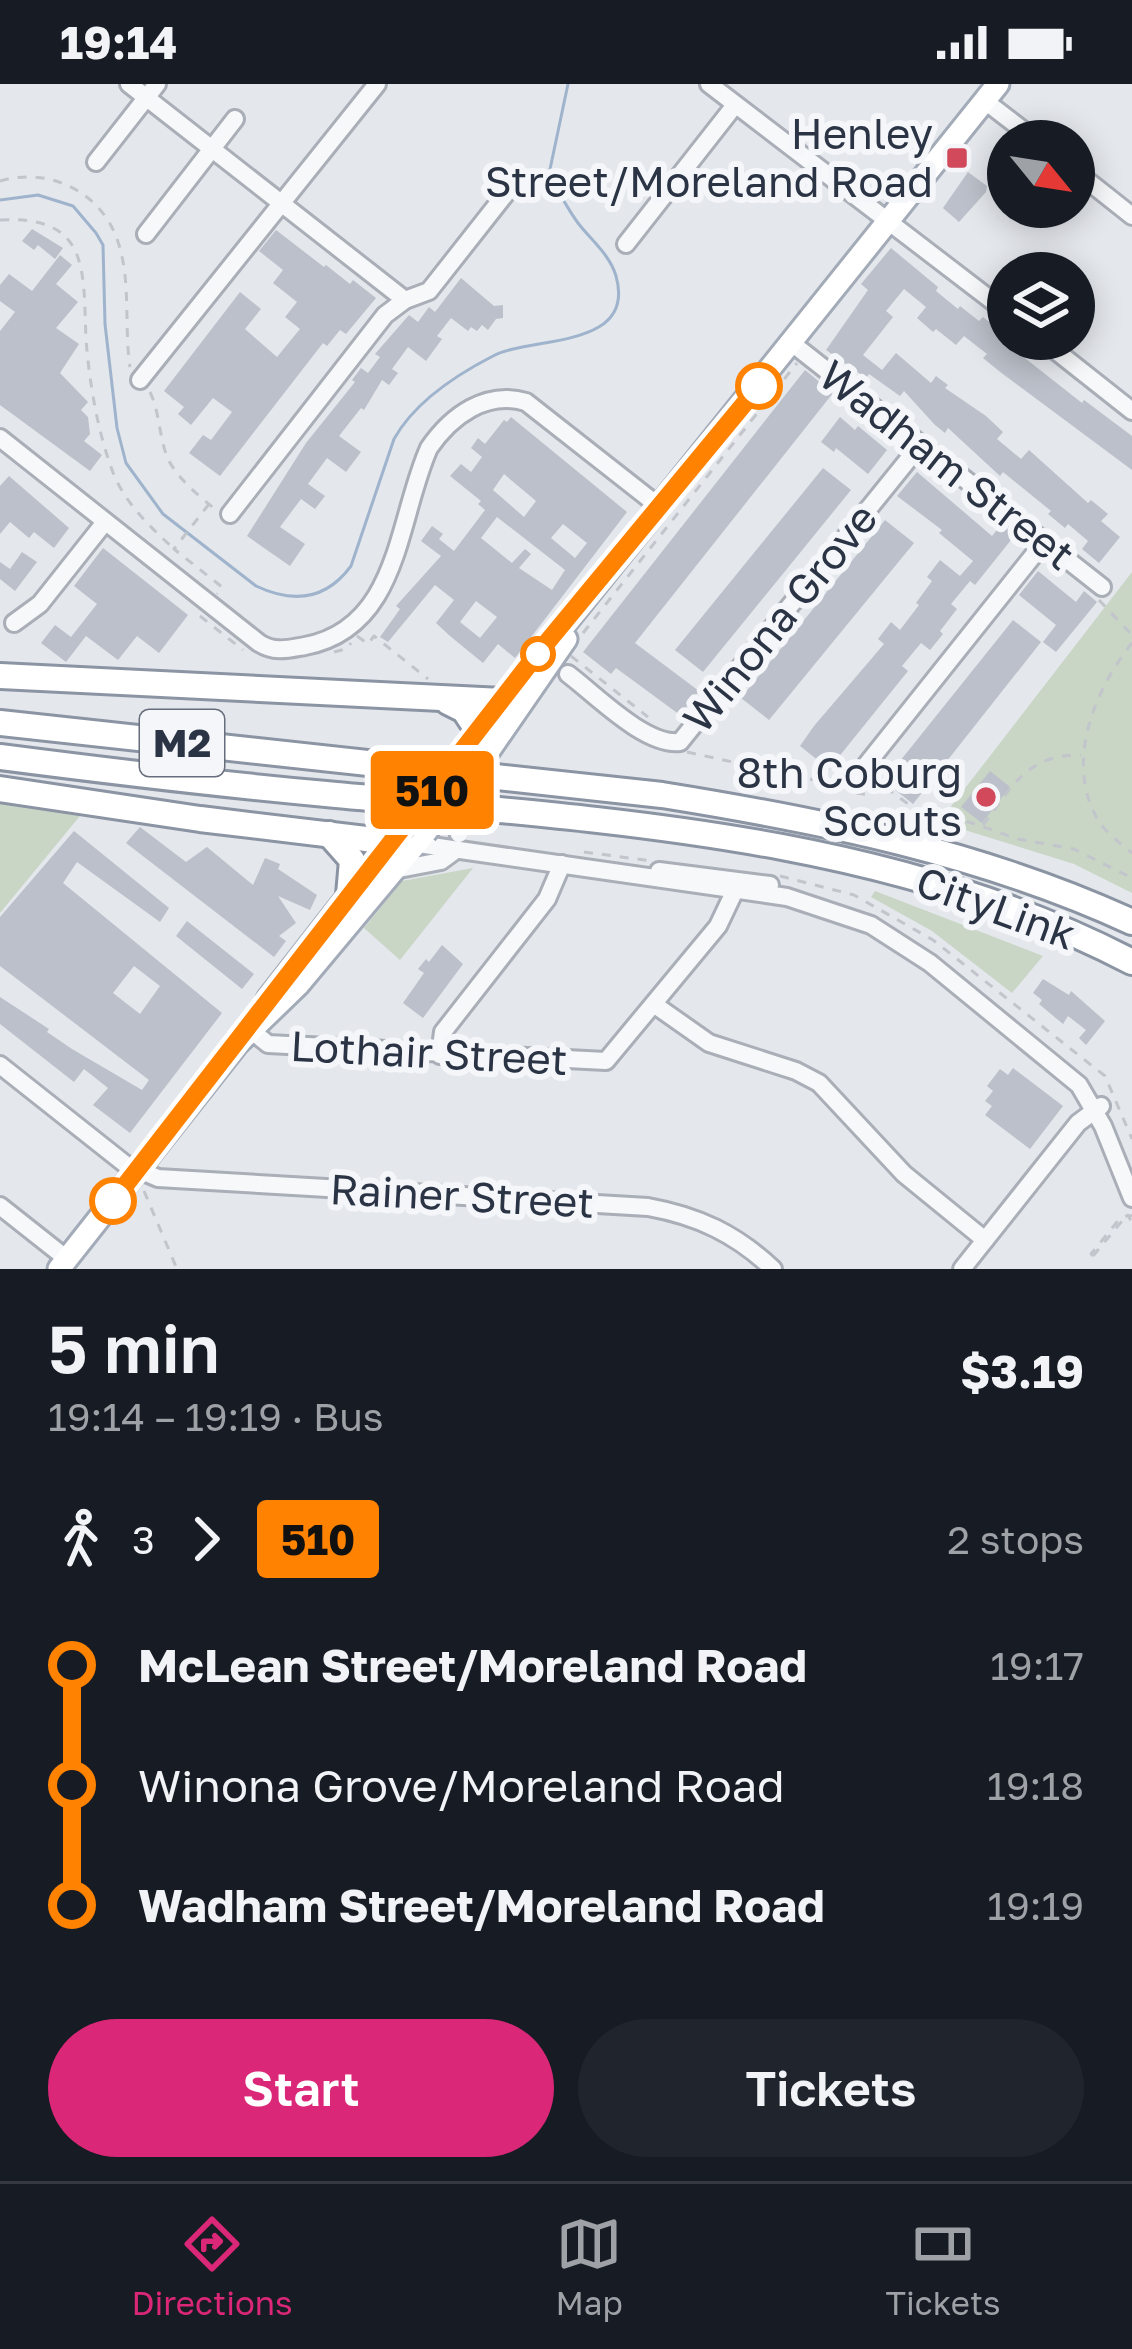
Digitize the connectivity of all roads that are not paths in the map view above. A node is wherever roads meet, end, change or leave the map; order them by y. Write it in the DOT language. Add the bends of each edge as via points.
graph roads {
  1 [pos="129,84"];
  2 [pos="377,84"];
  3 [pos="709,84"];
  4 [pos="989,90"];
  5 [pos="152,91"];
  6 [pos="735,105"];
  7 [pos="235,118"];
  8 [pos="1017,120"];
  9 [pos="212,148"];
  10 [pos="96,162"];
  11 [pos="1095,187"];
  12 [pos="507,192"];
  13 [pos="282,203"];
  14 [pos="1132,216"];
  15 [pos="889,223"];
  16 [pos="146,234"];
  17 [pos="626,244"];
  18 [pos="987,297"];
  19 [pos="405,300"];
  20 [pos="795,353"];
  21 [pos="1068,360"];
  22 [pos="140,380"];
  23 [pos="1132,411"];
  24 [pos="0,437"];
  25 [pos="920,445"];
  26 [pos="662,508"];
  27 [pos="224,513"];
  28 [pos="106,522"];
  29 [pos="1044,542"];
  30 [pos="1100,593"];
  31 [pos="14,622"];
  32 [pos="564,670"];
  33 [pos="0,676"];
  34 [pos="422,698"];
  35 [pos="502,701"];
  36 [pos="0,723"];
  37 [pos="480,742"];
  38 [pos="0,757"];
  39 [pos="856,779"];
  40 [pos="0,789"];
  41 [pos="453,798"];
  42 [pos="329,834"];
  43 [pos="408,837"];
  44 [pos="458,842"];
  45 [pos="562,864"];
  46 [pos="394,870"];
  47 [pos="737,886"];
  48 [pos="349,895"];
  49 [pos="1132,922"];
  50 [pos="1132,962"];
  51 [pos="655,1005"];
  52 [pos="244,1034"];
  53 [pos="440,1055"];
  54 [pos="0,1065"];
  55 [pos="1099,1107"];
  56 [pos="1132,1169"];
  57 [pos="139,1180"];
  58 [pos="1132,1197"];
  59 [pos="0,1206"];
  60 [pos="985,1240"];
  61 [pos="63,1264"];
  62 [pos="773,1269"];
  63 [pos="962,1269"];
  1 -- 5 [label="street"];
  2 -- 13 [label="street"];
  3 -- 6 [label="street"];
  4 -- 8 [label="street"];
  4 -- 15 [label="main road"];
  5 -- 9 [label="street"];
  5 -- 10 [label="street"];
  6 -- 15 [label="street"];
  6 -- 17 [label="street"];
  7 -- 9 [label="street"];
  9 -- 13 [label="street"];
  9 -- 16 [label="street"];
  11 -- 14 [label="street"];
  12 -- 19 [label="street" via="429,291"];
  13 -- 19 [label="street"];
  13 -- 22 [label="street"];
  15 -- 18 [label="street"];
  15 -- 20 [label="main road"];
  19 -- 27 [label="street"];
  20 -- 25 [label="street, Wadham Street"];
  20 -- 26 [label="main road"];
  21 -- 23 [label="street"];
  24 -- 28 [label="street"];
  25 -- 29 [label="street, Wadham Street"];
  25 -- 32 [label="street, Winona Grove" via="680,742 644,733"];
  26 -- 28 [label="street" via="526,402 480,402 429,448 388,577 353,624 333,639 275,650"];
  26 -- 35 [label="main road"];
  26 -- 37 [label="main road"];
  28 -- 31 [label="street" via="40,604"];
  29 -- 30 [label="street, Wadham Street"];
  29 -- 39 [label="street"];
  33 -- 34 [label="highway"];
  34 -- 35 [label="highway"];
  34 -- 37 [label="highway" via="464,710"];
  35 -- 37 [label="main road"];
  36 -- 49 [label="highway, CityLink / M2" via="766,812 931,848"];
  37 -- 41 [label="main road, bridge" via="475,771"];
  37 -- 43 [label="main road, bridge"];
  38 -- 50 [label="highway, CityLink / M2" via="621,822 834,856 967,892"];
  40 -- 42 [label="highway"];
  41 -- 43 [label="main road, bridge"];
  41 -- 44 [label="street, bridge"];
  42 -- 43 [label="highway"];
  42 -- 48 [label="highway" via="352,860"];
  43 -- 44 [label="street"];
  43 -- 46 [label="main road"];
  43 -- 48 [label="main road"];
  44 -- 45 [label="street" via="477,853"];
  44 -- 46 [label="street" via="441,861"];
  45 -- 47 [label="street"];
  45 -- 53 [label="street" via="548,899 443,1032"];
  46 -- 52 [label="main road" via="298,985"];
  47 -- 51 [label="street, Lothair Street" via="724,917"];
  47 -- 55 [label="street" via="819,905 892,938"];
  48 -- 52 [label="main road"];
  51 -- 53 [label="street, Lothair Street" via="606,1061"];
  51 -- 60 [label="street" via="709,1043 819,1083 904,1174"];
  52 -- 53 [label="street, Lothair Street" via="268,1044"];
  52 -- 57 [label="main road"];
  54 -- 57 [label="street"];
  55 -- 56 [label="street"];
  55 -- 58 [label="street"];
  55 -- 60 [label="street"];
  57 -- 61 [label="main road"];
  57 -- 62 [label="street, Rainer Street" via="648,1207 716,1227"];
  59 -- 61 [label="street"];
  60 -- 63 [label="street"];
}
